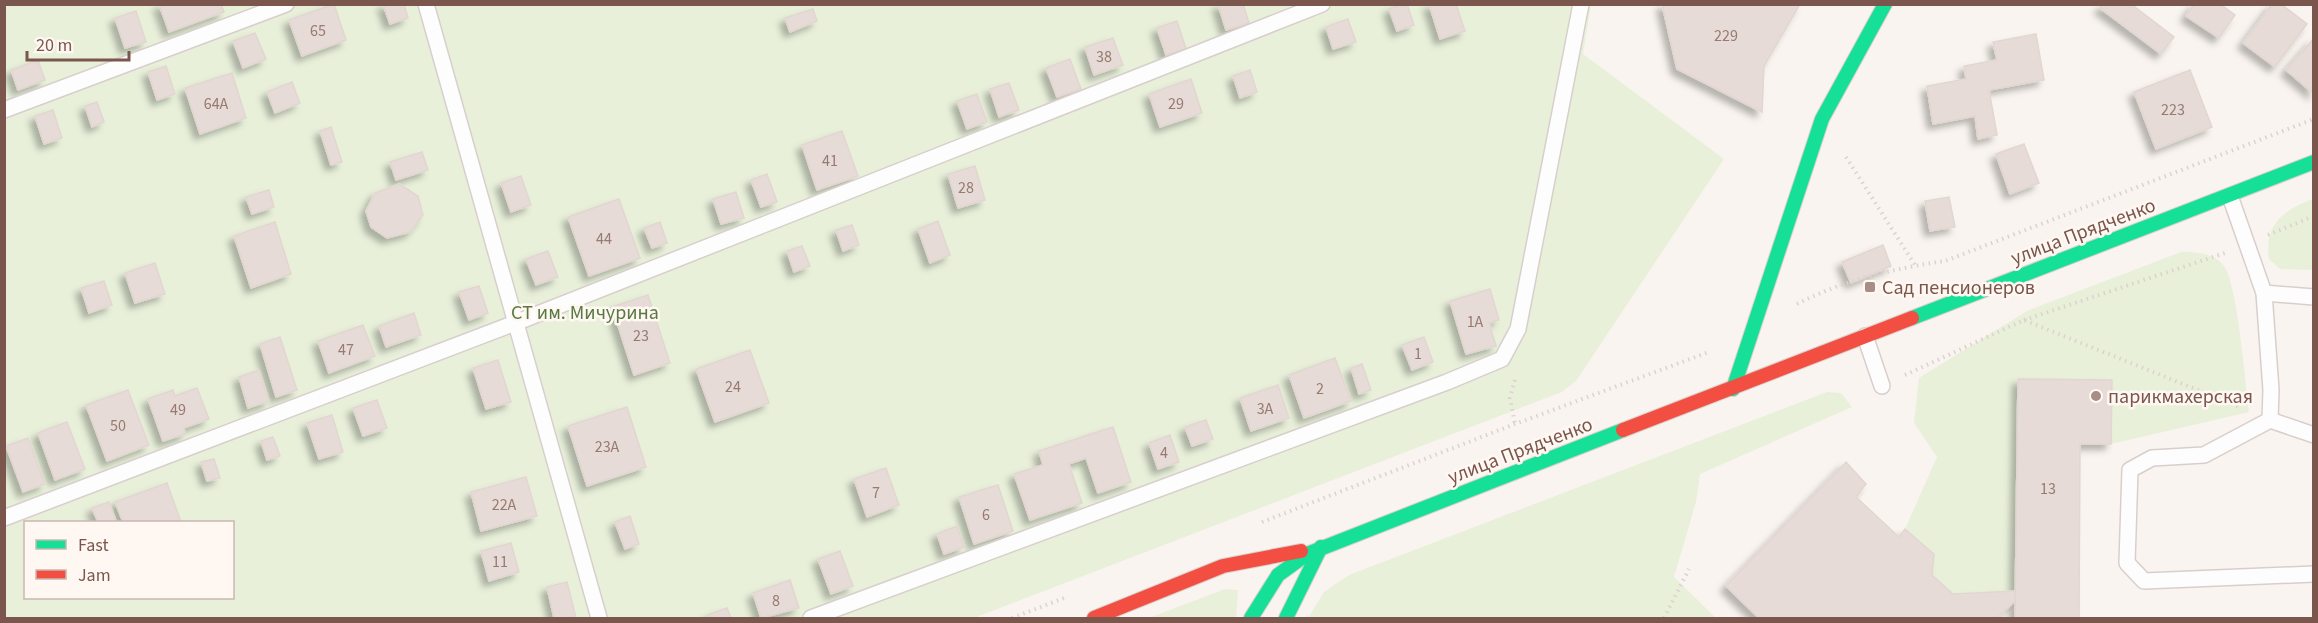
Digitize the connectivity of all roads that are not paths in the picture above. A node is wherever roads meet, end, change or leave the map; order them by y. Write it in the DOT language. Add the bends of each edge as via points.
graph roads {
  1 [pos="286,4"];
  2 [pos="426,4"];
  3 [pos="1322,4"];
  4 [pos="1581,4"];
  5 [pos="1885,4"];
  6 [pos="4,110"];
  7 [pos="2313,162"];
  8 [pos="2230,196"];
  9 [pos="2264,293"];
  10 [pos="2313,297"];
  11 [pos="515,323"];
  12 [pos="1865,336"];
  13 [pos="1882,386"];
  14 [pos="1733,389"];
  15 [pos="2270,420"];
  16 [pos="2313,435"];
  17 [pos="4,518"];
  18 [pos="1321,547"];
  19 [pos="2313,574"];
  20 [pos="599,618"];
  21 [pos="812,618"];
  22 [pos="1094,618"];
  23 [pos="1251,618"];
  24 [pos="1286,618"];
  1 -- 6 [label="lane"];
  2 -- 11 [label="lane"];
  3 -- 11 [label="lane"];
  4 -- 21 [label="lane" via="1518,329 1502,359 1436,387"];
  5 -- 14 [label="main road" via="1822,120"];
  7 -- 8 [label="main road, улица Прядченко"];
  8 -- 9 [label="lane"];
  8 -- 12 [label="main road, улица Прядченко"];
  9 -- 10 [label="lane"];
  9 -- 15 [label="lane"];
  11 -- 17 [label="lane"];
  11 -- 20 [label="lane"];
  12 -- 13 [label="lane"];
  12 -- 14 [label="main road, улица Прядченко"];
  14 -- 18 [label="main road, улица Прядченко"];
  15 -- 16 [label="lane"];
  15 -- 19 [label="lane" via="2204,455 2152,459 2130,470 2127,563 2144,581"];
  18 -- 22 [label="main road" via="1223,566"];
  18 -- 23 [label="main road" via="1296,558 1274,576"];
  18 -- 24 [label="main road"];
}
